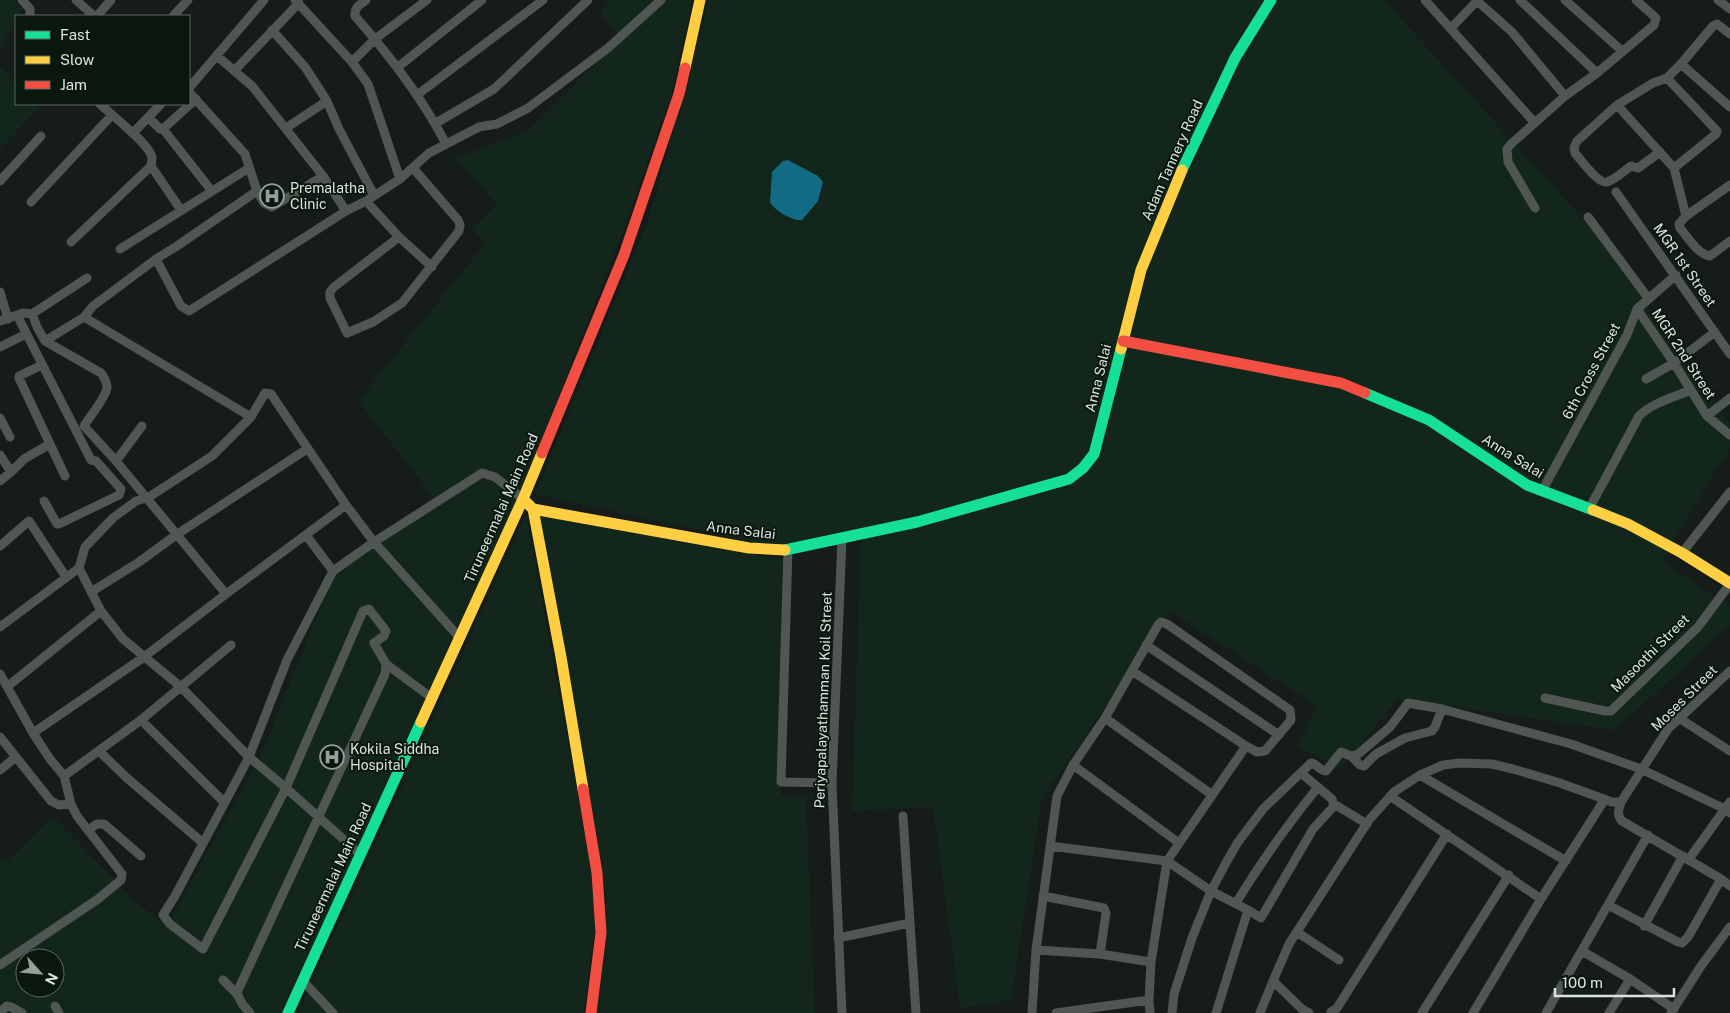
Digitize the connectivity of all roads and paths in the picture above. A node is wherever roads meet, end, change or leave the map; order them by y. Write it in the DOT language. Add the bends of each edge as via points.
graph roads {
  1 [pos="22,0"];
  2 [pos="76,0"];
  3 [pos="112,0"];
  4 [pos="188,0"];
  5 [pos="264,0"];
  6 [pos="366,0"];
  7 [pos="427,0"];
  8 [pos="482,0"];
  9 [pos="543,0"];
  10 [pos="588,0"];
  11 [pos="661,0"];
  12 [pos="700,0"];
  13 [pos="1271,0"];
  14 [pos="1425,0"];
  15 [pos="1520,0"];
  16 [pos="1565,0"];
  17 [pos="1636,0"];
  18 [pos="1718,0"];
  19 [pos="1476,1"];
  20 [pos="297,2"];
  21 [pos="1730,10"];
  22 [pos="30,15"];
  23 [pos="94,15"];
  24 [pos="96,15"];
  25 [pos="174,15"];
  26 [pos="1451,28"];
  27 [pos="272,30"];
  28 [pos="1730,34"];
  29 [pos="375,39"];
  30 [pos="1622,51"];
  31 [pos="217,56"];
  32 [pos="352,62"];
  33 [pos="1681,64"];
  34 [pos="398,68"];
  35 [pos="234,71"];
  36 [pos="1597,73"];
  37 [pos="1667,78"];
  38 [pos="190,87"];
  39 [pos="190,93"];
  40 [pos="417,96"];
  41 [pos="1565,96"];
  42 [pos="196,99"];
  43 [pos="327,101"];
  44 [pos="190,104"];
  45 [pos="104,105"];
  46 [pos="161,105"];
  47 [pos="189,105"];
  48 [pos="1617,106"];
  49 [pos="1730,107"];
  50 [pos="112,115"];
  51 [pos="149,118"];
  52 [pos="1534,122"];
  53 [pos="436,123"];
  54 [pos="286,128"];
  55 [pos="163,129"];
  56 [pos="133,133"];
  57 [pos="41,136"];
  58 [pos="446,144"];
  59 [pos="1660,152"];
  60 [pos="151,166"];
  61 [pos="249,168"];
  62 [pos="413,168"];
  63 [pos="1674,168"];
  64 [pos="322,176"];
  65 [pos="400,179"];
  66 [pos="0,181"];
  67 [pos="1730,185"];
  68 [pos="211,190"];
  69 [pos="257,191"];
  70 [pos="1616,192"];
  71 [pos="370,198"];
  72 [pos="31,202"];
  73 [pos="1535,208"];
  74 [pos="181,210"];
  75 [pos="346,211"];
  76 [pos="1686,216"];
  77 [pos="1588,217"];
  78 [pos="399,237"];
  79 [pos="1730,241"];
  80 [pos="71,242"];
  81 [pos="120,249"];
  82 [pos="156,259"];
  83 [pos="432,266"];
  84 [pos="1676,275"];
  85 [pos="87,278"];
  86 [pos="0,292"];
  87 [pos="1648,298"];
  88 [pos="1637,309"];
  89 [pos="32,314"];
  90 [pos="84,317"];
  91 [pos="8,318"];
  92 [pos="1715,332"];
  93 [pos="26,334"];
  94 [pos="45,341"];
  95 [pos="1123,341"];
  96 [pos="0,347"];
  97 [pos="1730,354"];
  98 [pos="1674,362"];
  99 [pos="42,365"];
  100 [pos="1646,379"];
  101 [pos="1691,390"];
  102 [pos="1730,398"];
  103 [pos="1708,416"];
  104 [pos="251,417"];
  105 [pos="0,418"];
  106 [pos="142,426"];
  107 [pos="1730,434"];
  108 [pos="10,437"];
  109 [pos="50,444"];
  110 [pos="307,449"];
  111 [pos="0,455"];
  112 [pos="116,461"];
  113 [pos="11,472"];
  114 [pos="64,476"];
  115 [pos="0,481"];
  116 [pos="1542,492"];
  117 [pos="1730,492"];
  118 [pos="146,498"];
  119 [pos="523,499"];
  120 [pos="44,501"];
  121 [pos="346,506"];
  122 [pos="533,509"];
  123 [pos="1589,509"];
  124 [pos="176,535"];
  125 [pos="306,535"];
  126 [pos="842,538"];
  127 [pos="374,542"];
  128 [pos="0,546"];
  129 [pos="788,550"];
  130 [pos="1682,553"];
  131 [pos="79,568"];
  132 [pos="333,571"];
  133 [pos="66,578"];
  134 [pos="1730,583"];
  135 [pos="91,592"];
  136 [pos="226,594"];
  137 [pos="101,611"];
  138 [pos="0,627"];
  139 [pos="459,637"];
  140 [pos="231,644"];
  141 [pos="1146,646"];
  142 [pos="144,657"];
  143 [pos="386,664"];
  144 [pos="1132,671"];
  145 [pos="1730,671"];
  146 [pos="0,674"];
  147 [pos="8,686"];
  148 [pos="181,687"];
  149 [pos="432,698"];
  150 [pos="1545,698"];
  151 [pos="1442,708"];
  152 [pos="1105,718"];
  153 [pos="1679,718"];
  154 [pos="141,720"];
  155 [pos="33,733"];
  156 [pos="1279,735"];
  157 [pos="0,738"];
  158 [pos="1246,746"];
  159 [pos="99,751"];
  160 [pos="1730,751"];
  161 [pos="1351,756"];
  162 [pos="16,757"];
  163 [pos="249,757"];
  164 [pos="1073,765"];
  165 [pos="1,767"];
  166 [pos="1641,769"];
  167 [pos="1301,773"];
  168 [pos="1420,775"];
  169 [pos="64,776"];
  170 [pos="832,783"];
  171 [pos="286,788"];
  172 [pos="1318,788"];
  173 [pos="1211,794"];
  174 [pos="1390,796"];
  175 [pos="1605,799"];
  176 [pos="224,802"];
  177 [pos="1620,802"];
  178 [pos="71,804"];
  179 [pos="1334,804"];
  180 [pos="1728,808"];
  181 [pos="318,816"];
  182 [pos="903,816"];
  183 [pos="1367,824"];
  184 [pos="88,830"];
  185 [pos="1447,834"];
  186 [pos="1648,835"];
  187 [pos="203,843"];
  188 [pos="1179,843"];
  189 [pos="1050,846"];
  190 [pos="360,854"];
  191 [pos="141,856"];
  192 [pos="1686,858"];
  193 [pos="1167,861"];
  194 [pos="1566,861"];
  195 [pos="1509,876"];
  196 [pos="1722,879"];
  197 [pos="1730,886"];
  198 [pos="1211,891"];
  199 [pos="1043,896"];
  200 [pos="1541,899"];
  201 [pos="1236,903"];
  202 [pos="1608,905"];
  203 [pos="1248,910"];
  204 [pos="910,923"];
  205 [pos="1644,926"];
  206 [pos="1730,927"];
  207 [pos="1297,932"];
  208 [pos="838,938"];
  209 [pos="1036,950"];
  210 [pos="1582,951"];
  211 [pos="1100,954"];
  212 [pos="1339,960"];
  213 [pos="1151,962"];
  214 [pos="0,965"];
  215 [pos="1630,979"];
  216 [pos="223,980"];
  217 [pos="302,980"];
  218 [pos="1273,981"];
  219 [pos="237,994"];
  220 [pos="1149,1000"];
  221 [pos="1672,1011"];
  222 [pos="0,1012"];
  223 [pos="1302,1012"];
  224 [pos="22,1013"];
  225 [pos="250,1013"];
  226 [pos="288,1013"];
  227 [pos="332,1013"];
  228 [pos="592,1013"];
  229 [pos="842,1013"];
  230 [pos="916,1013"];
  231 [pos="1032,1013"];
  232 [pos="1056,1013"];
  233 [pos="1150,1013"];
  234 [pos="1172,1013"];
  235 [pos="1216,1013"];
  236 [pos="1260,1013"];
  237 [pos="1331,1013"];
  238 [pos="1422,1013"];
  239 [pos="1473,1013"];
  240 [pos="1546,1013"];
  241 [pos="1609,1013"];
  1 -- 22 [label="street" via="30,9"];
  2 -- 23 [label="street"];
  3 -- 24 [label="street"];
  4 -- 25 [label="street"];
  5 -- 31 [label="street"];
  6 -- 29 [label="street" via="357,7 355,16"];
  7 -- 29 [label="street"];
  8 -- 34 [label="street"];
  9 -- 40 [label="street"];
  10 -- 53 [label="street" via="494,89"];
  11 -- 58 [label="street" via="608,48 528,108"];
  12 -- 119 [label="street, Tiruneermalai Main Road" via="679,94 624,255"];
  13 -- 95 [label="street, Adam Tannery Road" via="1235,57 1184,166 1141,270"];
  14 -- 26 [label="street"];
  15 -- 36 [label="street"];
  16 -- 30 [label="street"];
  17 -- 30 [label="street" via="1656,18 1654,25"];
  18 -- 21 [label="street"];
  19 -- 26 [label="street"];
  19 -- 41 [label="street" via="1512,32"];
  20 -- 27 [label="street"];
  20 -- 32 [label="street"];
  26 -- 52 [label="street"];
  27 -- 35 [label="street"];
  27 -- 43 [label="street" via="305,67"];
  28 -- 33 [label="street" via="1717,24 1713,26"];
  29 -- 32 [label="street"];
  29 -- 34 [label="street"];
  30 -- 36 [label="street"];
  31 -- 35 [label="street"];
  31 -- 38 [label="street"];
  32 -- 65 [label="street" via="368,84"];
  33 -- 37 [label="street"];
  33 -- 49 [label="street"];
  34 -- 40 [label="street"];
  35 -- 54 [label="street" via="252,86"];
  36 -- 41 [label="street"];
  37 -- 48 [label="street"];
  37 -- 63 [label="street" via="1716,131"];
  39 -- 42 [label="street"];
  40 -- 53 [label="street"];
  41 -- 52 [label="street"];
  42 -- 44 [label="street"];
  42 -- 61 [label="street" via="245,154"];
  43 -- 54 [label="street"];
  43 -- 71 [label="street"];
  45 -- 50 [label="street"];
  46 -- 51 [label="street"];
  47 -- 55 [label="street"];
  48 -- 59 [label="street"];
  48 -- 59 [label="street" via="1577,141 1574,148 1598,180 1609,182 1631,166 1638,168"];
  50 -- 56 [label="street"];
  50 -- 72 [label="street"];
  51 -- 55 [label="street"];
  51 -- 56 [label="street"];
  52 -- 73 [label="street" via="1511,144 1506,154"];
  53 -- 58 [label="street"];
  54 -- 64 [label="street"];
  55 -- 68 [label="street"];
  56 -- 60 [label="street" via="152,155"];
  57 -- 66 [label="street"];
  58 -- 62 [label="street" via="428,153"];
  59 -- 63 [label="street"];
  60 -- 74 [label="street"];
  60 -- 80 [label="street"];
  61 -- 68 [label="street"];
  61 -- 69 [label="street"];
  62 -- 65 [label="street"];
  62 -- 83 [label="street" via="460,225 459,231"];
  63 -- 76 [label="street"];
  64 -- 69 [label="street" via="272,207 264,203"];
  64 -- 75 [label="street"];
  65 -- 71 [label="street"];
  67 -- 76 [label="street"];
  68 -- 74 [label="street"];
  69 -- 82 [label="street"];
  70 -- 84 [label="street, MGR 1st Street"];
  71 -- 75 [label="street"];
  71 -- 78 [label="street"];
  74 -- 81 [label="street"];
  75 -- 82 [label="street" via="189,311 181,306"];
  76 -- 79 [label="street" via="1681,220 1680,228 1704,255 1710,256"];
  77 -- 87 [label="street"];
  78 -- 83 [label="street"];
  78 -- 83 [label="street" via="330,292 347,333 397,307"];
  82 -- 90 [label="street" via="93,306"];
  84 -- 87 [label="street, 6th Cross Street"];
  84 -- 92 [label="street, MGR 1st Street"];
  85 -- 89 [label="street"];
  86 -- 91 [label="street"];
  87 -- 88 [label="street, 6th Cross Street"];
  88 -- 98 [label="street, MGR 2nd Street"];
  88 -- 116 [label="street, 6th Cross Street"];
  89 -- 91 [label="street"];
  89 -- 94 [label="street"];
  90 -- 94 [label="street"];
  90 -- 104 [label="street"];
  91 -- 93 [label="street"];
  92 -- 97 [label="street, MGR 1st Street"];
  92 -- 98 [label="street"];
  93 -- 96 [label="street"];
  93 -- 99 [label="street"];
  94 -- 112 [label="street" via="91,366 106,380 107,388 84,426"];
  95 -- 116 [label="street, Anna Salai" via="1341,383 1429,420"];
  95 -- 126 [label="street, Anna Salai" via="1094,454 1080,473 917,522"];
  98 -- 100 [label="street"];
  98 -- 101 [label="street, MGR 2nd Street"];
  99 -- 109 [label="street" via="19,378"];
  99 -- 120 [label="street" via="91,460 96,461 121,489 119,495 59,524"];
  101 -- 103 [label="street, MGR 2nd Street"];
  101 -- 123 [label="street" via="1639,416"];
  102 -- 103 [label="street"];
  103 -- 107 [label="street, MGR 2nd Street"];
  104 -- 110 [label="street" via="265,393 271,394"];
  104 -- 118 [label="street" via="212,456"];
  105 -- 108 [label="street"];
  106 -- 112 [label="street"];
  109 -- 113 [label="street" via="24,459"];
  109 -- 114 [label="street"];
  110 -- 121 [label="street"];
  110 -- 124 [label="street"];
  111 -- 113 [label="street"];
  112 -- 118 [label="street"];
  113 -- 115 [label="street"];
  116 -- 123 [label="street, Anna Salai"];
  117 -- 130 [label="street"];
  118 -- 124 [label="street"];
  118 -- 131 [label="street" via="136,500 113,518 85,546"];
  119 -- 122 [label="street"];
  119 -- 127 [label="street" via="495,478 482,473"];
  119 -- 139 [label="street, Tiruneermalai Main Road"];
  121 -- 125 [label="street"];
  121 -- 127 [label="street"];
  122 -- 129 [label="street, Anna Salai" via="749,548"];
  122 -- 228 [label="street" via="597,873 601,933"];
  123 -- 130 [label="street, Anna Salai" via="1628,524"];
  124 -- 135 [label="street"];
  124 -- 136 [label="street"];
  125 -- 132 [label="street"];
  125 -- 136 [label="street"];
  126 -- 129 [label="street, Anna Salai"];
  126 -- 170 [label="street, Periyapalayathamman Koil Street"];
  127 -- 132 [label="street"];
  127 -- 139 [label="street"];
  128 -- 133 [label="street" via="30,521"];
  129 -- 170 [label="street" via="781,782"];
  130 -- 134 [label="street, Anna Salai"];
  131 -- 133 [label="street"];
  131 -- 135 [label="street"];
  132 -- 163 [label="street" via="287,660"];
  133 -- 138 [label="street"];
  134 -- 150 [label="street, Masoothi Street" via="1698,626 1611,711"];
  135 -- 137 [label="street"];
  136 -- 142 [label="street"];
  137 -- 142 [label="street" via="123,639"];
  137 -- 147 [label="street"];
  139 -- 149 [label="street, Tiruneermalai Main Road"];
  140 -- 148 [label="street"];
  141 -- 144 [label="street"];
  141 -- 156 [label="street"];
  141 -- 156 [label="street" via="1160,623 1167,624 1290,710 1291,720"];
  142 -- 148 [label="street"];
  142 -- 155 [label="street"];
  143 -- 149 [label="street"];
  143 -- 171 [label="street" via="374,643 386,631 366,609"];
  143 -- 181 [label="street" via="385,674"];
  144 -- 152 [label="street"];
  144 -- 158 [label="street"];
  145 -- 153 [label="street, Moses Street"];
  146 -- 147 [label="street"];
  147 -- 155 [label="street"];
  148 -- 154 [label="street"];
  148 -- 163 [label="street"];
  149 -- 190 [label="street, Tiruneermalai Main Road"];
  151 -- 161 [label="street" via="1408,703 1390,727 1357,755"];
  151 -- 161 [label="street" via="1432,732 1405,738 1376,754 1364,766"];
  151 -- 166 [label="street" via="1571,744"];
  152 -- 164 [label="street"];
  152 -- 173 [label="street"];
  153 -- 160 [label="street"];
  153 -- 166 [label="street, Moses Street" via="1659,740"];
  154 -- 159 [label="street"];
  154 -- 176 [label="street"];
  155 -- 169 [label="street"];
  156 -- 158 [label="street" via="1262,752"];
  157 -- 162 [label="street"];
  158 -- 173 [label="street"];
  159 -- 169 [label="street"];
  159 -- 187 [label="street"];
  161 -- 167 [label="street" via="1341,752 1326,771 1312,763"];
  162 -- 165 [label="street"];
  162 -- 178 [label="street" via="51,801 60,805"];
  163 -- 171 [label="street"];
  163 -- 176 [label="street"];
  164 -- 188 [label="street"];
  164 -- 189 [label="street" via="1057,796"];
  166 -- 177 [label="street, Moses Street"];
  166 -- 180 [label="street"];
  167 -- 172 [label="street"];
  167 -- 198 [label="street" via="1263,809 1238,842"];
  168 -- 174 [label="street"];
  168 -- 175 [label="street" via="1460,763 1492,764"];
  168 -- 194 [label="street"];
  169 -- 178 [label="street"];
  170 -- 208 [label="street, Periyapalayathamman Koil Street"];
  171 -- 181 [label="street"];
  171 -- 187 [label="street" via="203,949 163,915"];
  172 -- 179 [label="street"];
  172 -- 201 [label="street" via="1266,854"];
  173 -- 188 [label="street"];
  174 -- 183 [label="street"];
  174 -- 185 [label="street"];
  175 -- 177 [label="street"];
  175 -- 194 [label="street"];
  176 -- 187 [label="street"];
  177 -- 186 [label="street" via="1619,818"];
  178 -- 184 [label="street"];
  179 -- 183 [label="street"];
  179 -- 203 [label="street" via="1313,829 1264,920"];
  180 -- 192 [label="street"];
  181 -- 190 [label="street"];
  181 -- 219 [label="street"];
  182 -- 204 [label="street"];
  183 -- 207 [label="street"];
  184 -- 191 [label="street" via="104,824"];
  184 -- 214 [label="street" via="120,870 120,880 98,899"];
  185 -- 195 [label="street"];
  185 -- 237 [label="street"];
  186 -- 192 [label="street"];
  186 -- 202 [label="street"];
  188 -- 193 [label="street"];
  189 -- 193 [label="street"];
  189 -- 199 [label="street"];
  190 -- 217 [label="street, Tiruneermalai Main Road"];
  192 -- 196 [label="street"];
  192 -- 205 [label="street"];
  193 -- 198 [label="street"];
  193 -- 213 [label="street"];
  194 -- 200 [label="street"];
  195 -- 200 [label="street"];
  195 -- 238 [label="street"];
  196 -- 197 [label="street"];
  196 -- 205 [label="street" via="1685,941 1678,942"];
  198 -- 201 [label="street"];
  198 -- 234 [label="street" via="1174,994"];
  199 -- 209 [label="street"];
  199 -- 211 [label="street" via="1104,908"];
  200 -- 239 [label="street"];
  201 -- 203 [label="street"];
  202 -- 205 [label="street"];
  202 -- 210 [label="street"];
  203 -- 235 [label="street"];
  204 -- 208 [label="street"];
  204 -- 230 [label="street"];
  206 -- 221 [label="street"];
  207 -- 212 [label="street"];
  207 -- 218 [label="street"];
  208 -- 229 [label="street, Periyapalayathamman Koil Street"];
  209 -- 211 [label="street"];
  209 -- 231 [label="street"];
  210 -- 215 [label="street"];
  210 -- 240 [label="street"];
  211 -- 213 [label="street"];
  213 -- 220 [label="street"];
  215 -- 221 [label="street"];
  215 -- 241 [label="street"];
  216 -- 219 [label="street"];
  217 -- 226 [label="street, Tiruneermalai Main Road"];
  217 -- 227 [label="street"];
  218 -- 223 [label="street"];
  218 -- 236 [label="street"];
  219 -- 225 [label="street"];
  220 -- 232 [label="street"];
  220 -- 233 [label="street"];
  222 -- 224 [label="street" via="7,1006"];
}
